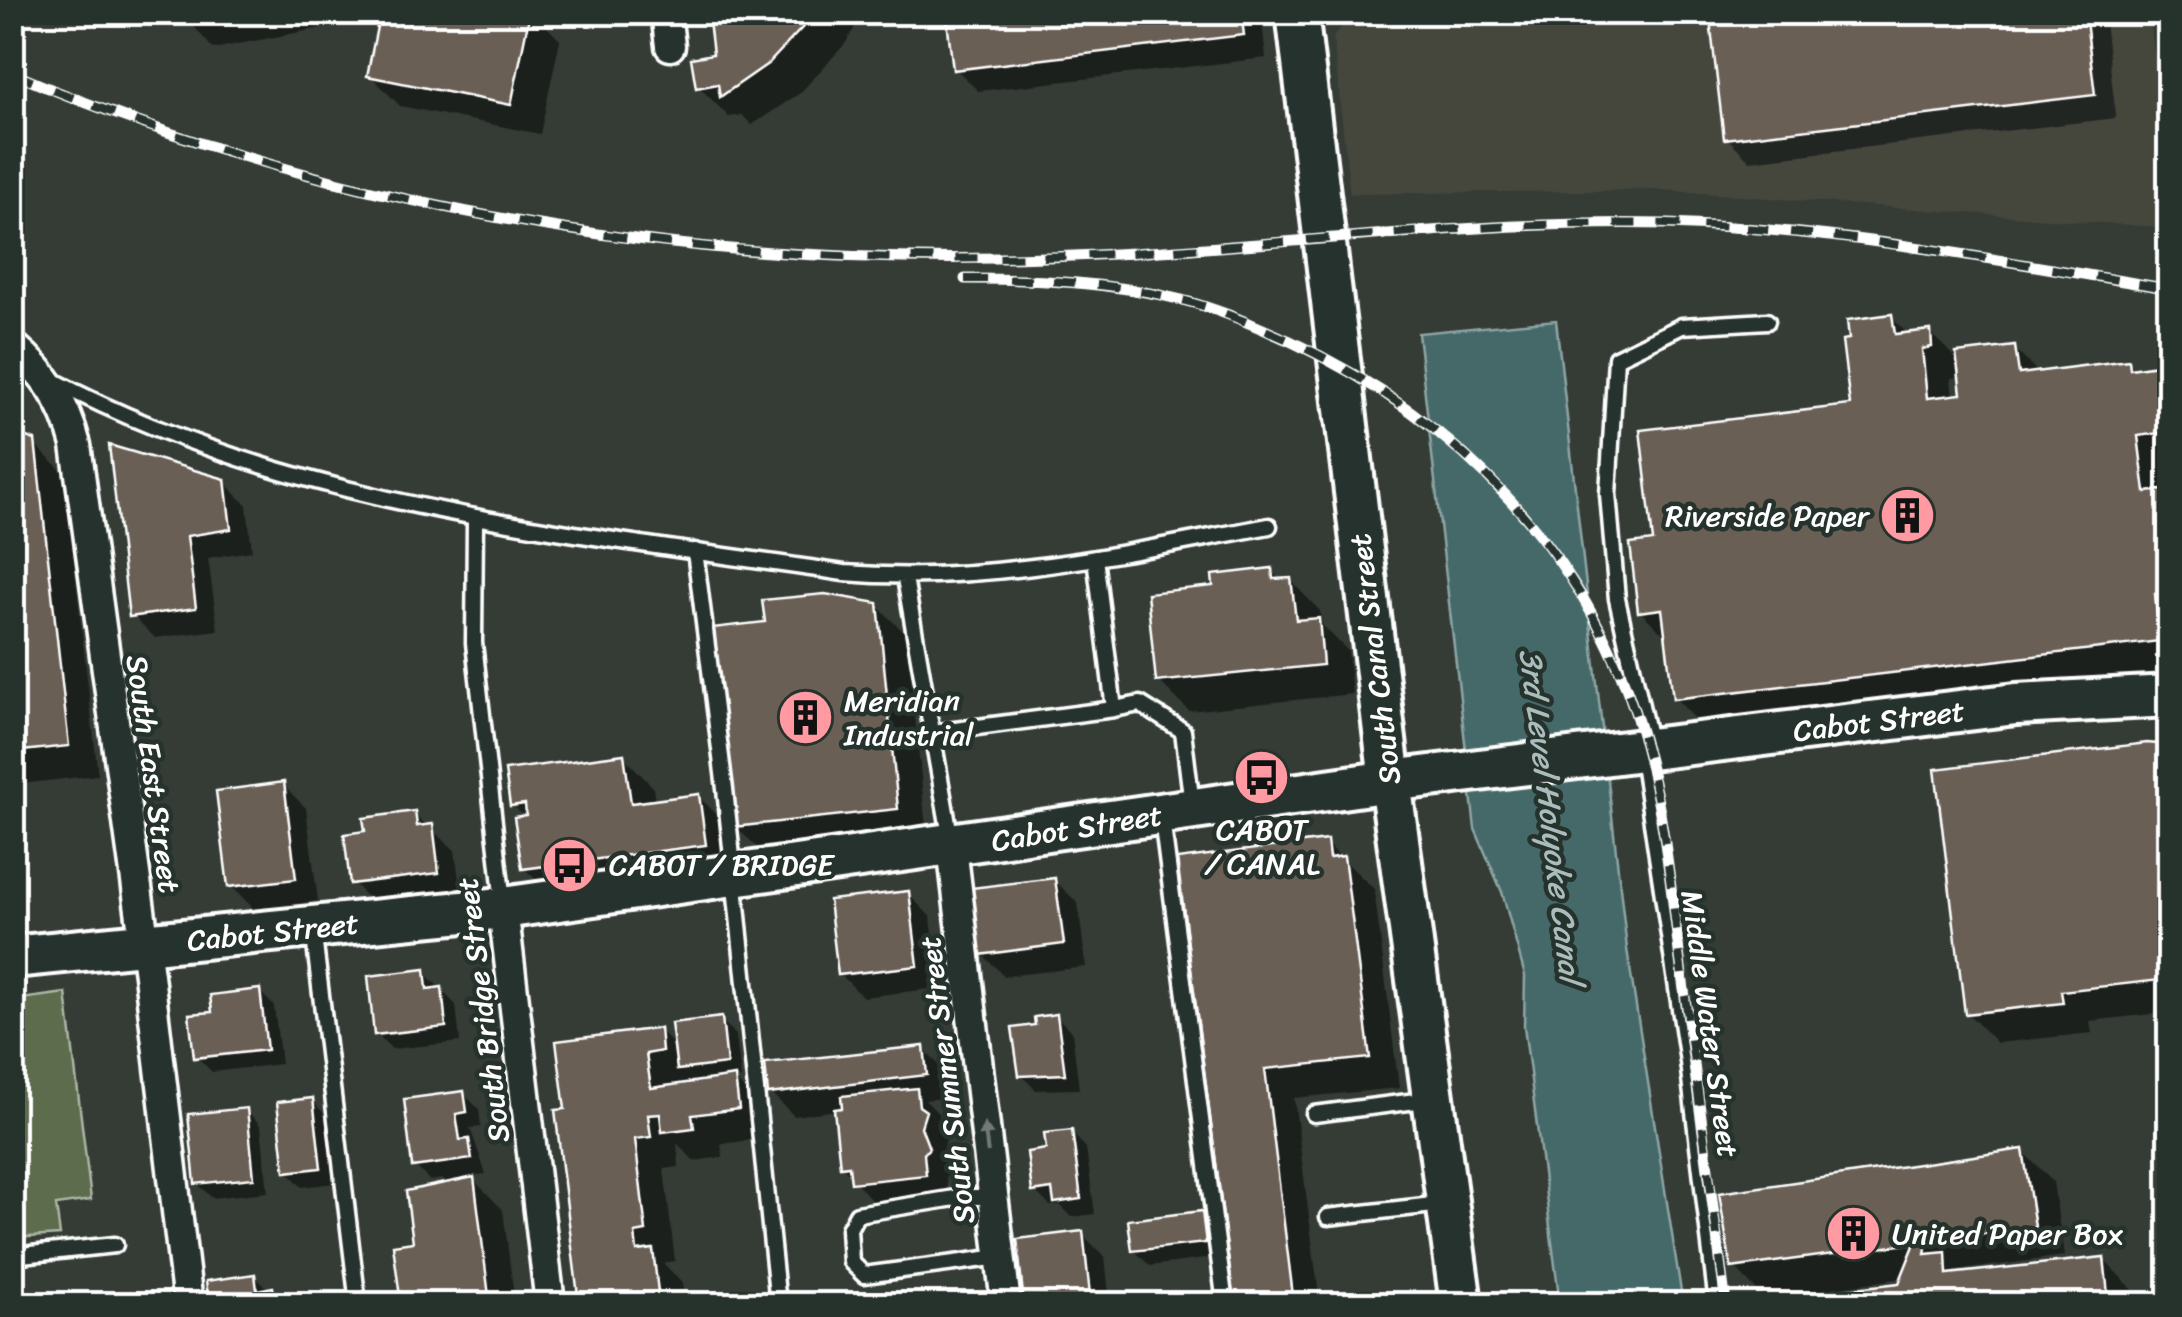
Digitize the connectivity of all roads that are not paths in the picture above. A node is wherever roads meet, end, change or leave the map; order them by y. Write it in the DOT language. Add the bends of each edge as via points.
graph roads {
  1 [pos="666,12"];
  2 [pos="1297,12"];
  3 [pos="670,46"];
  4 [pos="1767,321"];
  5 [pos="12,345"];
  6 [pos="47,377"];
  7 [pos="475,520"];
  8 [pos="1269,526"];
  9 [pos="695,551"];
  10 [pos="1095,558"];
  11 [pos="905,578"];
  12 [pos="2155,696"];
  13 [pos="1114,708"];
  14 [pos="932,733"];
  15 [pos="1638,752"];
  16 [pos="1390,782"];
  17 [pos="1177,813"];
  18 [pos="952,847"];
  19 [pos="733,877"];
  20 [pos="503,908"];
  21 [pos="314,928"];
  22 [pos="143,945"];
  23 [pos="12,957"];
  24 [pos="1433,1099"];
  25 [pos="1314,1114"];
  26 [pos="993,1197"];
  27 [pos="1447,1204"];
  28 [pos="1328,1217"];
  29 [pos="116,1245"];
  30 [pos="12,1256"];
  31 [pos="1000,1257"];
  32 [pos="188,1304"];
  33 [pos="358,1304"];
  34 [pos="550,1304"];
  35 [pos="778,1304"];
  36 [pos="1006,1304"];
  37 [pos="1225,1304"];
  38 [pos="1461,1304"];
  39 [pos="1718,1304"];
  1 -- 3 [label="street"];
  2 -- 16 [label="main road, South Canal Street"];
  4 -- 15 [label="lane, Middle Water Street" via="1682,326 1616,358 1608,494"];
  5 -- 6 [label="street, South East Street"];
  6 -- 7 [label="lane" via="120,415 221,451"];
  6 -- 22 [label="street, South East Street" via="68,412 76,445"];
  7 -- 9 [label="lane"];
  7 -- 20 [label="lane, South Bridge Street" via="474,628"];
  8 -- 10 [label="lane"];
  9 -- 11 [label="lane"];
  9 -- 19 [label="lane"];
  10 -- 11 [label="lane"];
  10 -- 13 [label="lane"];
  11 -- 14 [label="lane"];
  12 -- 15 [label="main road, Cabot Street" via="2016,704"];
  13 -- 14 [label="lane"];
  13 -- 17 [label="lane" via="1140,704 1182,731"];
  14 -- 18 [label="lane"];
  15 -- 16 [label="main road, Cabot Street"];
  15 -- 39 [label="lane, Middle Water Street" via="1686,1042"];
  16 -- 17 [label="main road, Cabot Street"];
  16 -- 24 [label="main road, South Canal Street"];
  17 -- 18 [label="main road, Cabot Street"];
  17 -- 37 [label="lane"];
  18 -- 19 [label="main road, Cabot Street"];
  26 -- 18 [label="street, South Summer Street, one-way"];
  19 -- 20 [label="main road, Cabot Street"];
  19 -- 35 [label="lane"];
  20 -- 21 [label="main road, Cabot Street"];
  20 -- 34 [label="street, South Bridge Street"];
  21 -- 22 [label="main road, Cabot Street"];
  21 -- 33 [label="lane"];
  22 -- 23 [label="main road, Cabot Street"];
  22 -- 32 [label="street, South East Street"];
  24 -- 25 [label="lane"];
  24 -- 27 [label="main road, South Canal Street"];
  26 -- 31 [label="street, South Summer Street"];
  26 -- 31 [label="lane" via="857,1214 849,1229 851,1262 864,1275"];
  27 -- 28 [label="lane"];
  27 -- 38 [label="main road, South Canal Street"];
  29 -- 30 [label="lane"];
  31 -- 36 [label="street, South Summer Street"];
}
